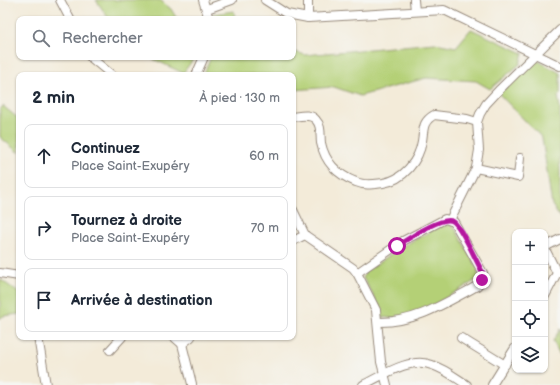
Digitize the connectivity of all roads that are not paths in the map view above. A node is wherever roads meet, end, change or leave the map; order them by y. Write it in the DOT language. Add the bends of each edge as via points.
graph roads {
  1 [pos="60,0"];
  2 [pos="203,0"];
  3 [pos="232,0"];
  4 [pos="265,0"];
  5 [pos="308,0"];
  6 [pos="414,0"];
  7 [pos="207,9"];
  8 [pos="415,11"];
  9 [pos="68,16"];
  10 [pos="208,16"];
  11 [pos="308,18"];
  12 [pos="560,30"];
  13 [pos="535,53"];
  14 [pos="94,60"];
  15 [pos="203,60"];
  16 [pos="560,66"];
  17 [pos="108,72"];
  18 [pos="197,72"];
  19 [pos="296,117"];
  20 [pos="477,122"];
  21 [pos="520,158"];
  22 [pos="476,168"];
  23 [pos="296,216"];
  24 [pos="450,220"];
  25 [pos="305,235"];
  26 [pos="560,239"];
  27 [pos="296,240"];
  28 [pos="548,246"];
  29 [pos="548,254"];
  30 [pos="0,273"];
  31 [pos="357,273"];
  32 [pos="16,276"];
  33 [pos="548,291"];
  34 [pos="378,322"];
  35 [pos="462,338"];
  36 [pos="38,340"];
  37 [pos="119,340"];
  38 [pos="177,340"];
  39 [pos="187,340"];
  40 [pos="182,344"];
  41 [pos="110,350"];
  42 [pos="512,353"];
  43 [pos="505,365"];
  44 [pos="385,375"];
  45 [pos="46,385"];
  46 [pos="193,385"];
  47 [pos="363,385"];
  48 [pos="387,385"];
  49 [pos="467,385"];
  50 [pos="492,385"];
  1 -- 9 [label="street"];
  2 -- 7 [label="street"];
  3 -- 7 [label="street"];
  4 -- 11 [label="street" via="287,14"];
  5 -- 11 [label="street"];
  6 -- 8 [label="street"];
  7 -- 10 [label="street"];
  8 -- 11 [label="street"];
  8 -- 13 [label="street" via="444,10 453,13"];
  12 -- 13 [label="street"];
  13 -- 16 [label="street"];
  13 -- 20 [label="street" via="486,104"];
  14 -- 17 [label="street"];
  15 -- 18 [label="street"];
  19 -- 20 [label="street" via="311,116 316,120 320,126 321,143 326,158 336,170 347,178 371,185 399,177 410,168 422,142 423,126 434,115"];
  20 -- 22 [label="street" via="479,150"];
  21 -- 22 [label="street" via="518,177"];
  22 -- 24 [label="street"];
  23 -- 25 [label="street"];
  24 -- 31 [label="street" via="446,219 422,230"];
  24 -- 34 [label="street" via="460,231 483,273 482,280 477,286 422,315 402,321"];
  25 -- 27 [label="street"];
  25 -- 31 [label="street"];
  26 -- 28 [label="street"];
  29 -- 33 [label="street" via="557,273"];
  30 -- 32 [label="street"];
  31 -- 34 [label="street" via="376,310"];
  34 -- 44 [label="street" via="381,362"];
  35 -- 43 [label="street"];
  36 -- 45 [label="street"];
  37 -- 41 [label="street"];
  38 -- 40 [label="street"];
  39 -- 40 [label="street"];
  40 -- 46 [label="street"];
  42 -- 43 [label="street"];
  43 -- 50 [label="street"];
  44 -- 47 [label="street"];
  44 -- 48 [label="street"];
  44 -- 49 [label="street" via="420,362 432,365"];
}
